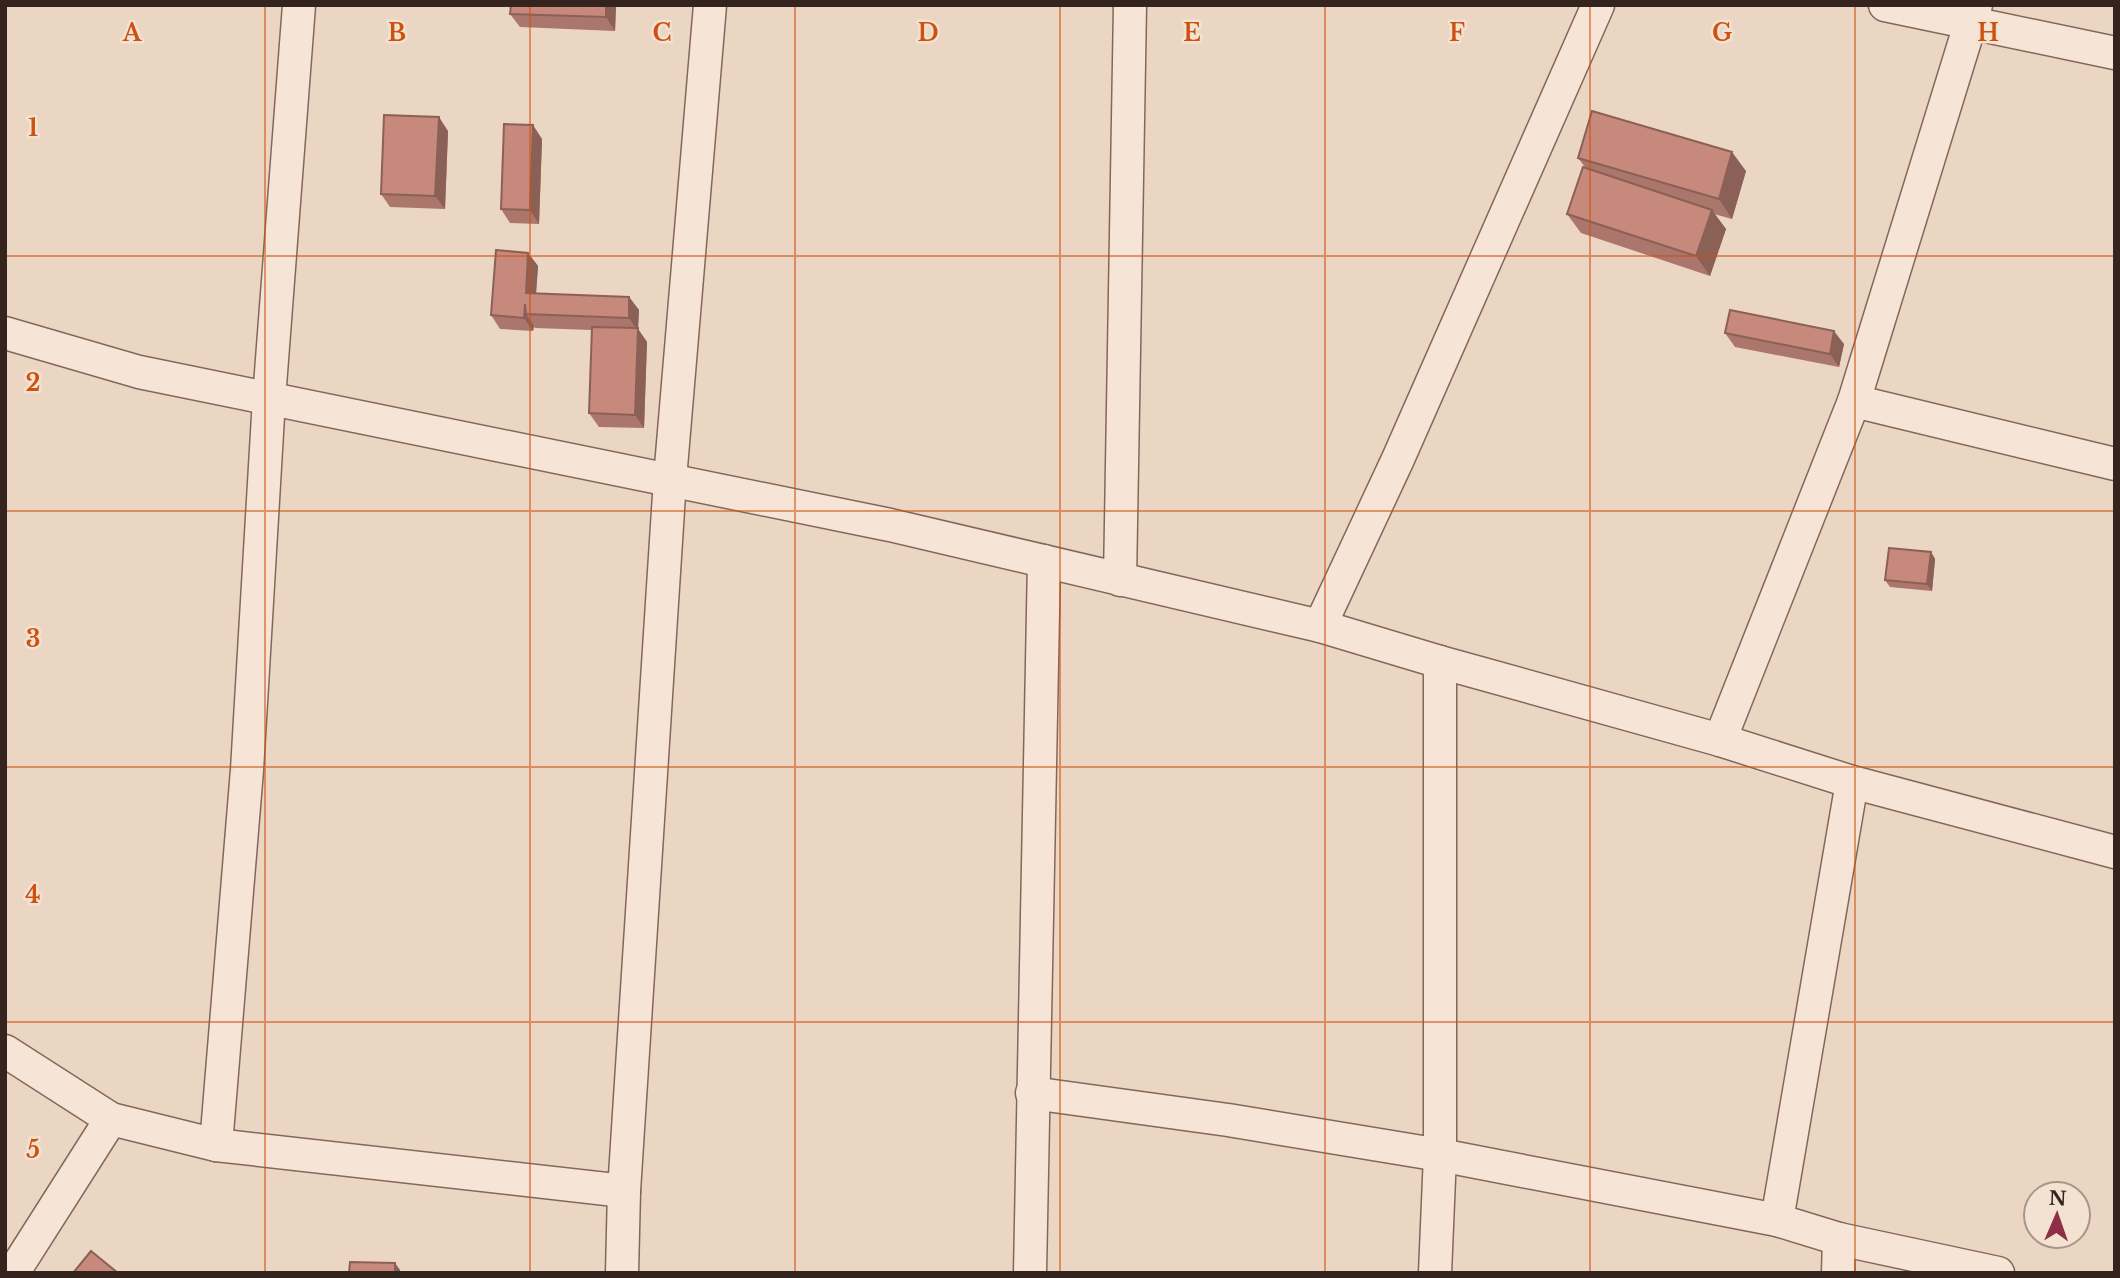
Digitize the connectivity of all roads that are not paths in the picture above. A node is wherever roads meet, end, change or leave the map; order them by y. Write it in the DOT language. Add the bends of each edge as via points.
graph roads {
  1 [pos="299,5"];
  2 [pos="710,5"];
  3 [pos="1130,5"];
  4 [pos="1598,5"];
  5 [pos="1885,5"];
  6 [pos="1972,14"];
  7 [pos="2115,53"];
  8 [pos="5,333"];
  9 [pos="269,399"];
  10 [pos="1854,401"];
  11 [pos="2115,464"];
  12 [pos="670,480"];
  13 [pos="1044,561"];
  14 [pos="1120,580"];
  15 [pos="1320,626"];
  16 [pos="1440,663"];
  17 [pos="1720,740"];
  18 [pos="1852,782"];
  19 [pos="2115,852"];
  20 [pos="5,1051"];
  21 [pos="1032,1093"];
  22 [pos="111,1119"];
  23 [pos="216,1145"];
  24 [pos="1440,1155"];
  25 [pos="624,1191"];
  26 [pos="1777,1220"];
  27 [pos="1839,1239"];
  28 [pos="13,1273"];
  29 [pos="622,1273"];
  30 [pos="1030,1273"];
  31 [pos="1435,1273"];
  32 [pos="1838,1273"];
  33 [pos="1998,1273"];
  1 -- 9 [label="street"];
  2 -- 12 [label="street"];
  3 -- 14 [label="street"];
  4 -- 15 [label="street"];
  5 -- 6 [label="street"];
  6 -- 7 [label="street"];
  6 -- 10 [label="street"];
  8 -- 9 [label="street" via="139,372"];
  9 -- 12 [label="street"];
  9 -- 23 [label="street" via="247,770"];
  10 -- 11 [label="street"];
  10 -- 17 [label="street"];
  12 -- 13 [label="street"];
  12 -- 25 [label="street"];
  13 -- 14 [label="street"];
  13 -- 21 [label="street"];
  14 -- 15 [label="street"];
  15 -- 16 [label="street"];
  16 -- 17 [label="street"];
  16 -- 24 [label="street"];
  17 -- 18 [label="street"];
  18 -- 19 [label="street"];
  18 -- 26 [label="street"];
  20 -- 22 [label="street"];
  21 -- 24 [label="street"];
  21 -- 30 [label="street"];
  22 -- 23 [label="street"];
  22 -- 28 [label="street"];
  23 -- 25 [label="street"];
  24 -- 26 [label="street"];
  24 -- 31 [label="street"];
  25 -- 29 [label="street"];
  26 -- 27 [label="street"];
  27 -- 32 [label="street"];
  27 -- 33 [label="street"];
}
